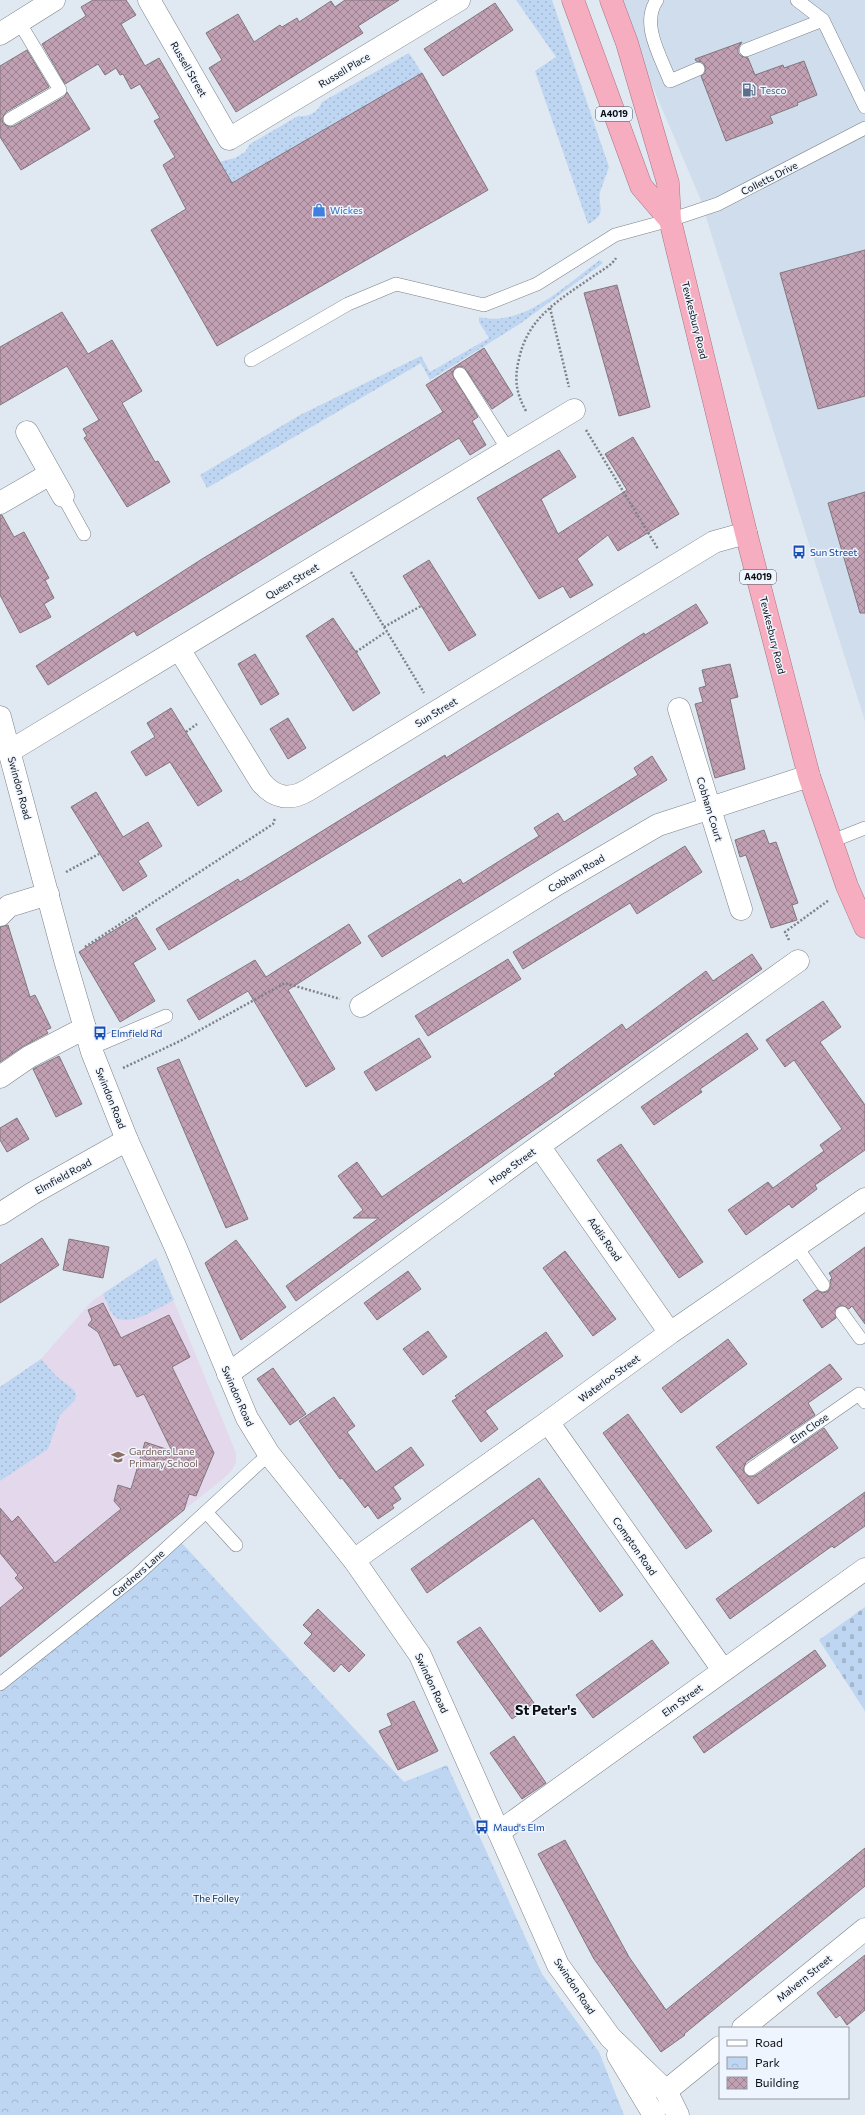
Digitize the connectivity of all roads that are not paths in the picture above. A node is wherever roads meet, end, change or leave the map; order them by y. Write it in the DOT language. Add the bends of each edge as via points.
graph roads {
  1 [pos="54,0"];
  2 [pos="149,0"];
  3 [pos="459,0"];
  4 [pos="573,0"];
  5 [pos="611,0"];
  6 [pos="657,0"];
  7 [pos="797,0"];
  8 [pos="823,20"];
  9 [pos="19,22"];
  10 [pos="0,34"];
  11 [pos="746,50"];
  12 [pos="698,69"];
  13 [pos="865,107"];
  14 [pos="10,119"];
  15 [pos="865,128"];
  16 [pos="229,139"];
  17 [pos="670,220"];
  18 [pos="251,360"];
  19 [pos="460,374"];
  20 [pos="574,410"];
  21 [pos="27,432"];
  22 [pos="509,451"];
  23 [pos="50,474"];
  24 [pos="63,496"];
  25 [pos="0,503"];
  26 [pos="746,533"];
  27 [pos="84,534"];
  28 [pos="179,649"];
  29 [pos="679,709"];
  30 [pos="0,717"];
  31 [pos="10,751"];
  32 [pos="809,776"];
  33 [pos="711,809"];
  34 [pos="865,828"];
  35 [pos="832,841"];
  36 [pos="47,889"];
  37 [pos="741,909"];
  38 [pos="0,915"];
  39 [pos="865,927"];
  40 [pos="798,961"];
  41 [pos="361,1006"];
  42 [pos="166,1016"];
  43 [pos="88,1038"];
  44 [pos="0,1077"];
  45 [pos="127,1140"];
  46 [pos="540,1146"];
  47 [pos="865,1199"];
  48 [pos="0,1214"];
  49 [pos="796,1246"];
  50 [pos="823,1285"];
  51 [pos="842,1313"];
  52 [pos="670,1333"];
  53 [pos="860,1338"];
  54 [pos="228,1374"];
  55 [pos="865,1402"];
  56 [pos="548,1422"];
  57 [pos="269,1454"];
  58 [pos="751,1469"];
  59 [pos="206,1512"];
  60 [pos="236,1544"];
  61 [pos="354,1560"];
  62 [pos="865,1569"];
  63 [pos="723,1670"];
  64 [pos="0,1684"];
  65 [pos="499,1832"];
  66 [pos="865,1929"];
  67 [pos="744,2027"];
  68 [pos="610,2037"];
  69 [pos="719,2048"];
  70 [pos="666,2091"];
  71 [pos="654,2115"];
  72 [pos="678,2115"];
  1 -- 9 [label="street"];
  2 -- 16 [label="street, Russell Street"];
  3 -- 16 [label="street, Russell Place"];
  4 -- 17 [label="highway, Tewkesbury Road / A4019" via="641,186"];
  5 -- 17 [label="highway, Tewkesbury Road / A4019" via="627,43 668,183"];
  6 -- 12 [label="lane" via="650,14 649,25 670,81"];
  7 -- 8 [label="lane"];
  8 -- 11 [label="lane"];
  8 -- 13 [label="lane"];
  9 -- 10 [label="street"];
  9 -- 14 [label="lane" via="60,90"];
  15 -- 17 [label="lane, Colletts Drive" via="718,204"];
  17 -- 18 [label="lane, Colletts Drive" via="615,235 537,284 484,305 396,284 348,304"];
  17 -- 26 [label="highway, Tewkesbury Road / A4019"];
  19 -- 22 [label="lane"];
  20 -- 22 [label="street, Queen Street"];
  21 -- 23 [label="street"];
  22 -- 28 [label="street, Queen Street"];
  23 -- 24 [label="street"];
  23 -- 25 [label="street"];
  24 -- 27 [label="lane"];
  26 -- 28 [label="street, Sun Street" via="714,542 301,795 284,797 267,790"];
  26 -- 32 [label="highway, Tewkesbury Road / A4019"];
  28 -- 31 [label="street, Queen Street"];
  29 -- 33 [label="street, Cobham Court"];
  30 -- 31 [label="street, Swindon Road"];
  31 -- 36 [label="street, Swindon Road"];
  32 -- 33 [label="street, Cobham Road"];
  32 -- 35 [label="highway, Tewkesbury Road / A4019"];
  33 -- 37 [label="street, Cobham Court"];
  33 -- 41 [label="street, Cobham Road" via="658,825"];
  34 -- 35 [label="lane"];
  35 -- 39 [label="highway, Tewkesbury Road / A4019" via="847,886"];
  36 -- 38 [label="street" via="8,906"];
  36 -- 43 [label="street, Swindon Road"];
  40 -- 46 [label="street, Hope Street"];
  42 -- 43 [label="lane"];
  43 -- 44 [label="street" via="29,1057"];
  43 -- 45 [label="street, Swindon Road"];
  45 -- 48 [label="street, Elmfield Road"];
  45 -- 54 [label="street, Swindon Road" via="175,1246"];
  46 -- 52 [label="street, Addis Road"];
  46 -- 54 [label="street, Hope Street"];
  47 -- 49 [label="street, Waterloo Street"];
  49 -- 50 [label="lane"];
  49 -- 52 [label="street, Waterloo Street"];
  51 -- 53 [label="lane"];
  52 -- 56 [label="street, Waterloo Street"];
  54 -- 57 [label="street, Swindon Road" via="247,1418"];
  55 -- 58 [label="lane, Elm Close" via="859,1394"];
  56 -- 61 [label="street, Waterloo Street"];
  56 -- 63 [label="street, Compton Road"];
  57 -- 59 [label="lane, Gardners Lane"];
  57 -- 61 [label="street, Swindon Road"];
  59 -- 60 [label="lane"];
  59 -- 64 [label="lane, Gardners Lane" via="136,1576"];
  61 -- 65 [label="street, Swindon Road" via="420,1655"];
  62 -- 63 [label="street, Elm Street"];
  63 -- 65 [label="street, Elm Street"];
  65 -- 68 [label="street, Swindon Road" via="558,1965"];
  66 -- 67 [label="street, Malvern Street"];
  68 -- 70 [label="street, Swindon Road"];
  68 -- 71 [label="street, Swindon Road"];
  69 -- 70 [label="street"];
  70 -- 72 [label="street, Swindon Road"];
}
